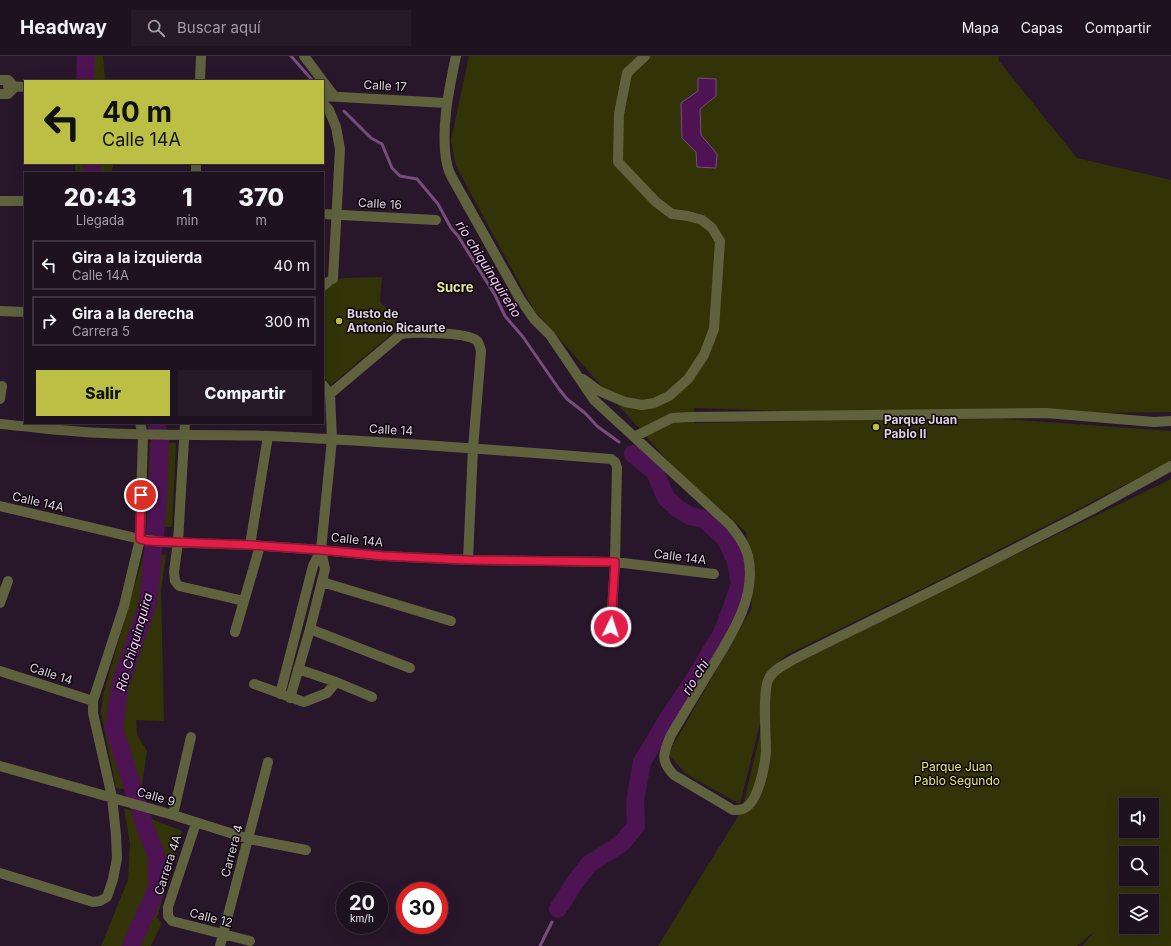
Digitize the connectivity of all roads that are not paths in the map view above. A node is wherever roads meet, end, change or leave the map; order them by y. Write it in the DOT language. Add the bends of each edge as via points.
graph roads {
  1 [pos="201,56"];
  2 [pos="304,56"];
  3 [pos="456,56"];
  4 [pos="644,56"];
  5 [pos="200,80"];
  6 [pos="322,80"];
  7 [pos="324,83"];
  8 [pos="10,85"];
  9 [pos="0,94"];
  10 [pos="324,96"];
  11 [pos="334,96"];
  12 [pos="446,103"];
  13 [pos="324,104"];
  14 [pos="0,201"];
  15 [pos="24,201"];
  16 [pos="324,214"];
  17 [pos="338,215"];
  18 [pos="436,220"];
  19 [pos="328,283"];
  20 [pos="0,310"];
  21 [pos="24,312"];
  22 [pos="576,374"];
  23 [pos="2,386"];
  24 [pos="324,386"];
  25 [pos="330,394"];
  26 [pos="0,399"];
  27 [pos="1171,421"];
  28 [pos="0,424"];
  29 [pos="141,424"];
  30 [pos="185,424"];
  31 [pos="147,435"];
  32 [pos="184,435"];
  33 [pos="268,436"];
  34 [pos="634,437"];
  35 [pos="332,439"];
  36 [pos="473,448"];
  37 [pos="1171,466"];
  38 [pos="0,506"];
  39 [pos="144,540"];
  40 [pos="178,542"];
  41 [pos="255,546"];
  42 [pos="321,550"];
  43 [pos="468,560"];
  44 [pos="615,562"];
  45 [pos="714,574"];
  46 [pos="8,581"];
  47 [pos="322,582"];
  48 [pos="244,601"];
  49 [pos="0,603"];
  50 [pos="451,621"];
  51 [pos="611,627"];
  52 [pos="310,629"];
  53 [pos="235,632"];
  54 [pos="410,668"];
  55 [pos="298,669"];
  56 [pos="0,671"];
  57 [pos="336,682"];
  58 [pos="254,684"];
  59 [pos="280,694"];
  60 [pos="372,697"];
  61 [pos="290,698"];
  62 [pos="93,701"];
  63 [pos="191,738"];
  64 [pos="268,762"];
  65 [pos="0,766"];
  66 [pos="112,798"];
  67 [pos="173,815"];
  68 [pos="196,823"];
  69 [pos="249,839"];
  70 [pos="306,850"];
  71 [pos="0,873"];
  72 [pos="168,916"];
  73 [pos="223,934"];
  74 [pos="250,941"];
  75 [pos="220,946"];
  1 -- 5 [label="street"];
  2 -- 6 [label="street"];
  3 -- 12 [label="street"];
  4 -- 22 [label="street" via="627,72 620,114 618,162 656,202 672,214 702,220 712,228 720,241 714,329 704,355 688,379 669,396 654,403 642,405 625,402 599,391"];
  7 -- 11 [label="street"];
  8 -- 9 [label="street" via="8,94"];
  10 -- 11 [label="street, Calle 17"];
  11 -- 12 [label="street, Calle 17"];
  12 -- 22 [label="street" via="444,149 447,166 454,182 520,299 534,319 550,335"];
  13 -- 17 [label="street" via="336,127 340,149"];
  14 -- 15 [label="street"];
  16 -- 17 [label="street, Calle 16"];
  17 -- 18 [label="street, Calle 16"];
  17 -- 19 [label="street"];
  20 -- 21 [label="street"];
  22 -- 34 [label="street" via="594,400"];
  23 -- 26 [label="street"];
  24 -- 25 [label="street"];
  25 -- 35 [label="street"];
  25 -- 36 [label="street" via="401,334 412,332 469,336 477,341 482,351"];
  27 -- 34 [label="street" via="1154,422 1046,413 690,417 672,418"];
  28 -- 31 [label="street, Calle 14"];
  29 -- 31 [label="street"];
  30 -- 32 [label="street"];
  31 -- 32 [label="street, Calle 14"];
  31 -- 39 [label="street"];
  32 -- 33 [label="street, Calle 14"];
  32 -- 40 [label="street"];
  33 -- 35 [label="street, Calle 14"];
  33 -- 41 [label="street"];
  34 -- 37 [label="street" via="730,525 748,555 750,566 745,604 730,637 671,735 663,759 674,775 733,810 742,810 748,806 759,784 766,754 767,684 781,667 1086,513"];
  35 -- 36 [label="street, Calle 14"];
  35 -- 42 [label="street"];
  36 -- 43 [label="street"];
  36 -- 44 [label="street, Calle 14" via="611,459 615,462"];
  38 -- 39 [label="street, Calle 14A"];
  39 -- 40 [label="street, Calle 14A"];
  39 -- 62 [label="street"];
  40 -- 41 [label="street, Calle 14A"];
  40 -- 48 [label="street" via="174,581 179,586"];
  41 -- 42 [label="street, Calle 14A"];
  41 -- 48 [label="street"];
  42 -- 43 [label="street, Calle 14A"];
  42 -- 47 [label="street" via="325,569"];
  42 -- 59 [label="street" via="313,566"];
  43 -- 44 [label="street, Calle 14A"];
  44 -- 45 [label="street, Calle 14A"];
  44 -- 51 [label="street, Calle 14"];
  46 -- 49 [label="street"];
  47 -- 50 [label="street"];
  47 -- 52 [label="street"];
  48 -- 53 [label="street"];
  52 -- 54 [label="street"];
  52 -- 55 [label="street"];
  55 -- 57 [label="street"];
  55 -- 61 [label="street"];
  56 -- 62 [label="street, Calle 14"];
  57 -- 60 [label="street"];
  57 -- 61 [label="street" via="327,693 304,702"];
  58 -- 59 [label="street"];
  59 -- 61 [label="street"];
  62 -- 66 [label="street" via="93,713"];
  63 -- 67 [label="street"];
  64 -- 69 [label="street, Carrera 4"];
  65 -- 66 [label="street, Calle 9"];
  66 -- 67 [label="street, Calle 9"];
  66 -- 71 [label="street" via="117,858 106,897 93,902"];
  67 -- 68 [label="street, Calle 9"];
  68 -- 69 [label="street, Calle 9"];
  68 -- 72 [label="street, Carrera 4A" via="168,907"];
  69 -- 70 [label="street, Calle 9"];
  69 -- 73 [label="street, Carrera 4"];
  72 -- 73 [label="street, Calle 12" via="172,921"];
  73 -- 74 [label="street, Calle 12"];
  73 -- 75 [label="street, Carrera 4"];
}
